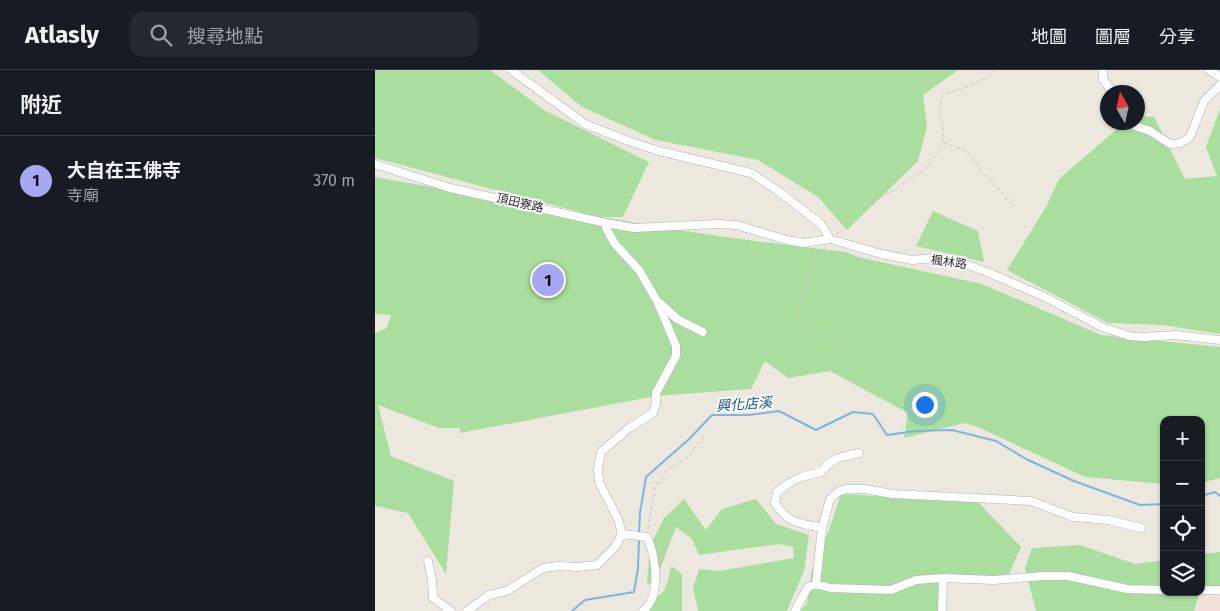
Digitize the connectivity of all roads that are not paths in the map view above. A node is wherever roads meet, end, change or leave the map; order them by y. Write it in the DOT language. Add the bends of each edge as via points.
graph roads {
  1 [pos="511,70"];
  2 [pos="1103,70"];
  3 [pos="1209,70"];
  4 [pos="1220,76"];
  5 [pos="1107,85"];
  6 [pos="1220,85"];
  7 [pos="1145,129"];
  8 [pos="375,164"];
  9 [pos="606,224"];
  10 [pos="667,227"];
  11 [pos="830,239"];
  12 [pos="657,301"];
  13 [pos="703,332"];
  14 [pos="1220,340"];
  15 [pos="859,453"];
  16 [pos="822,528"];
  17 [pos="1141,528"];
  18 [pos="622,534"];
  19 [pos="428,561"];
  20 [pos="943,578"];
  21 [pos="816,584"];
  22 [pos="1160,590"];
  23 [pos="1205,590"];
  24 [pos="1220,590"];
  25 [pos="451,611"];
  26 [pos="467,611"];
  27 [pos="643,611"];
  28 [pos="795,611"];
  29 [pos="942,611"];
  1 -- 11 [label="street" via="585,124 659,151 751,173 821,224"];
  2 -- 5 [label="street"];
  3 -- 4 [label="street"];
  6 -- 7 [label="street" via="1205,101 1190,137 1181,143 1170,144"];
  8 -- 9 [label="street, 頂田寮路" via="450,188"];
  9 -- 10 [label="street, 頂田寮路" via="634,228"];
  9 -- 12 [label="street" via="615,244 639,270"];
  10 -- 11 [label="street, 楓林路" via="736,225 803,243"];
  11 -- 14 [label="street, 楓林路" via="912,260 935,258 970,265 1045,297 1102,327 1129,336 1175,335"];
  12 -- 13 [label="street" via="677,319"];
  12 -- 18 [label="street" via="676,346 676,356 656,393 653,412 601,452 598,468 599,482"];
  15 -- 16 [label="street" via="838,458 821,472 801,477 777,492 775,503 789,520"];
  16 -- 17 [label="street" via="830,499 846,489 1031,501 1073,517 1109,520"];
  16 -- 21 [label="street"];
  18 -- 26 [label="street" via="615,547 597,565 543,568 507,591 489,595"];
  18 -- 27 [label="street" via="647,537 651,546 655,579 651,601"];
  19 -- 25 [label="street" via="433,598"];
  20 -- 21 [label="street" via="916,580 891,590 830,588"];
  20 -- 22 [label="street" via="994,580 1068,576 1127,589"];
  20 -- 29 [label="street"];
  21 -- 28 [label="street" via="808,587"];
  23 -- 24 [label="street"];
}
